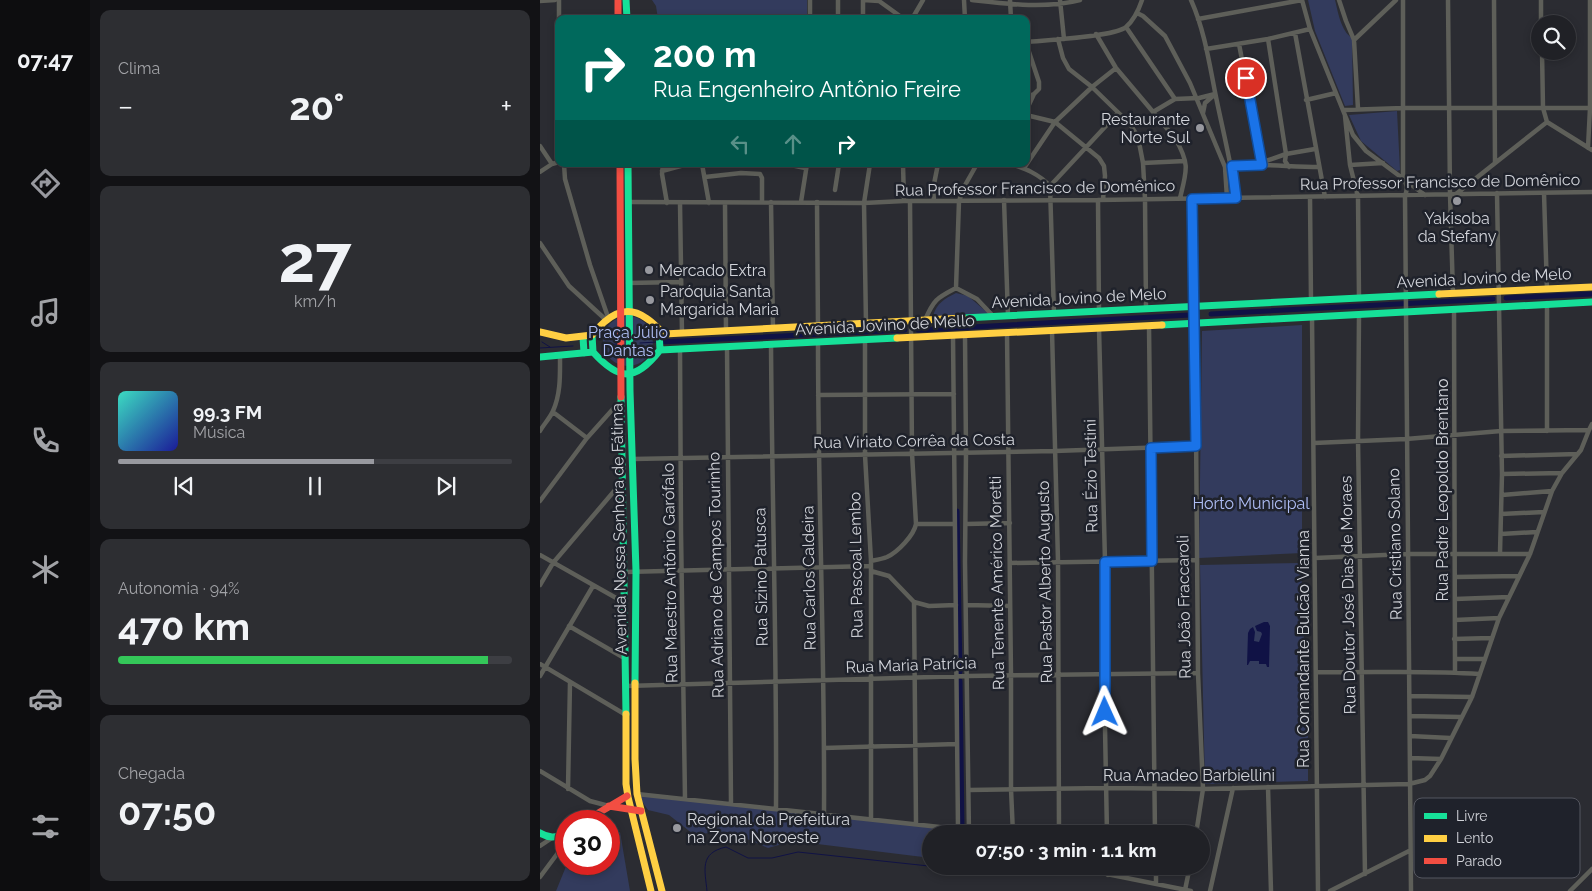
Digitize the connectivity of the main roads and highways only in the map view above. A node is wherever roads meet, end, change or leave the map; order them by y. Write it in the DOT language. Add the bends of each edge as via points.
graph roads {
  1 [pos="618,0"];
  2 [pos="626,0"];
  3 [pos="618,15"];
  4 [pos="627,15"];
  5 [pos="620,167"];
  6 [pos="628,167"];
  7 [pos="1592,287"];
  8 [pos="1592,302"];
  9 [pos="621,311"];
  10 [pos="629,311"];
  11 [pos="540,332"];
  12 [pos="659,334"];
  13 [pos="592,335"];
  14 [pos="583,337"];
  15 [pos="659,348"];
  16 [pos="593,352"];
  17 [pos="584,353"];
  18 [pos="540,357"];
  19 [pos="626,374"];
  20 [pos="627,796"];
  21 [pos="609,806"];
  22 [pos="631,809"];
  23 [pos="603,810"];
  24 [pos="641,811"];
  25 [pos="540,833"];
  26 [pos="555,838"];
  27 [pos="651,891"];
  28 [pos="662,891"];
  1 -- 3 [label="main road"];
  2 -- 4 [label="main road"];
  5 -- 9 [label="main road, Avenida Nossa Senhora de Fátima"];
  6 -- 10 [label="main road, Avenida Nossa Senhora de Fátima"];
  7 -- 12 [label="main road, Avenida Jovino de Melo"];
  8 -- 15 [label="main road, Avenida Jovino de Mello"];
  9 -- 10 [label="main road"];
  9 -- 13 [label="main road" via="606,318"];
  9 -- 19 [label="main road, Avenida Nossa Senhora de Fátima"];
  10 -- 12 [label="main road" via="645,316"];
  10 -- 19 [label="main road, Avenida Nossa Senhora de Fátima"];
  11 -- 14 [label="main road" via="562,338"];
  12 -- 15 [label="main road"];
  13 -- 14 [label="main road"];
  13 -- 16 [label="main road"];
  14 -- 17 [label="main road"];
  15 -- 19 [label="main road" via="648,365"];
  16 -- 17 [label="main road"];
  16 -- 19 [label="main road" via="610,369"];
  17 -- 18 [label="main road"];
  19 -- 20 [label="main road, Avenida Nossa Senhora de Fátima" via="622,399 622,482"];
  19 -- 24 [label="main road, Avenida Nossa Senhora de Fátima" via="633,459 636,571 636,794"];
  20 -- 21 [label="main road"];
  20 -- 22 [label="main road, Avenida Nossa Senhora de Fátima"];
  21 -- 22 [label="main road"];
  21 -- 23 [label="main road"];
  22 -- 24 [label="main road"];
  22 -- 27 [label="main road, Avenida Nossa Senhora de Fátima"];
  24 -- 28 [label="main road, Avenida Nossa Senhora de Fátima"];
  25 -- 26 [label="main road"];
}
